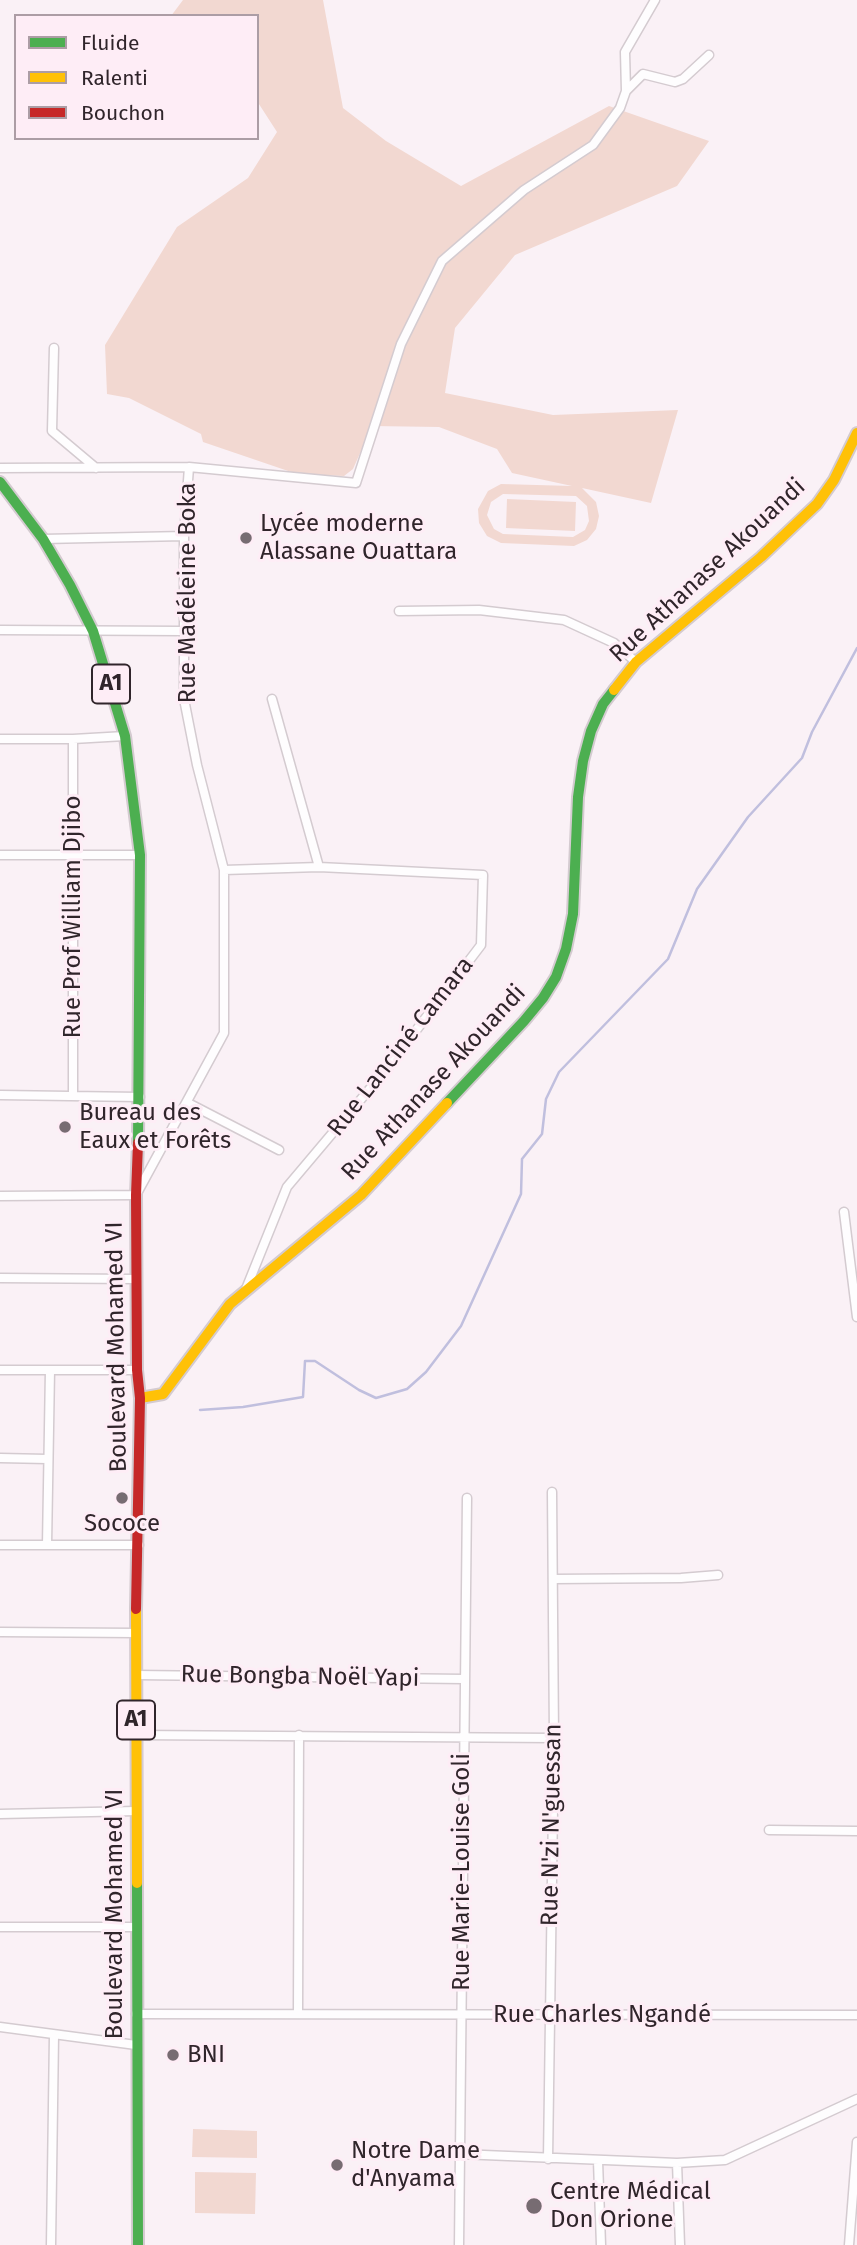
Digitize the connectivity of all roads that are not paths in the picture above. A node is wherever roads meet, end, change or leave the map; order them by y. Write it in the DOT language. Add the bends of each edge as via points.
graph roads {
  1 [pos="655,0"];
  2 [pos="709,55"];
  3 [pos="626,91"];
  4 [pos="54,348"];
  5 [pos="857,433"];
  6 [pos="189,467"];
  7 [pos="0,468"];
  8 [pos="96,468"];
  9 [pos="0,481"];
  10 [pos="184,536"];
  11 [pos="43,539"];
  12 [pos="399,611"];
  13 [pos="0,630"];
  14 [pos="93,631"];
  15 [pos="183,631"];
  16 [pos="636,662"];
  17 [pos="272,699"];
  18 [pos="125,736"];
  19 [pos="0,739"];
  20 [pos="73,739"];
  21 [pos="0,855"];
  22 [pos="74,855"];
  23 [pos="140,855"];
  24 [pos="319,867"];
  25 [pos="224,870"];
  26 [pos="0,1095"];
  27 [pos="73,1095"];
  28 [pos="140,1097"];
  29 [pos="188,1103"];
  30 [pos="279,1150"];
  31 [pos="136,1195"];
  32 [pos="0,1196"];
  33 [pos="844,1212"];
  34 [pos="0,1278"];
  35 [pos="137,1279"];
  36 [pos="246,1290"];
  37 [pos="857,1317"];
  38 [pos="0,1370"];
  39 [pos="50,1370"];
  40 [pos="137,1370"];
  41 [pos="140,1398"];
  42 [pos="0,1458"];
  43 [pos="47,1459"];
  44 [pos="552,1492"];
  45 [pos="467,1498"];
  46 [pos="0,1545"];
  47 [pos="47,1545"];
  48 [pos="139,1545"];
  49 [pos="718,1575"];
  50 [pos="552,1578"];
  51 [pos="0,1632"];
  52 [pos="136,1633"];
  53 [pos="137,1675"];
  54 [pos="464,1679"];
  55 [pos="136,1735"];
  56 [pos="299,1735"];
  57 [pos="463,1738"];
  58 [pos="554,1738"];
  59 [pos="136,1811"];
  60 [pos="0,1814"];
  61 [pos="769,1830"];
  62 [pos="857,1831"];
  63 [pos="0,1927"];
  64 [pos="137,1927"];
  65 [pos="298,2013"];
  66 [pos="136,2014"];
  67 [pos="461,2014"];
  68 [pos="548,2015"];
  69 [pos="857,2015"];
  70 [pos="0,2027"];
  71 [pos="54,2035"];
  72 [pos="136,2045"];
  73 [pos="857,2099"];
  74 [pos="857,2142"];
  75 [pos="460,2154"];
  76 [pos="548,2159"];
  77 [pos="598,2161"];
  78 [pos="677,2163"];
  79 [pos="51,2245"];
  80 [pos="138,2245"];
  81 [pos="458,2245"];
  82 [pos="601,2245"];
  83 [pos="680,2245"];
  84 [pos="849,2245"];
  1 -- 3 [label="street" via="625,52"];
  2 -- 3 [label="street" via="683,79 675,82 643,74"];
  3 -- 6 [label="street" via="620,108 593,145 523,190 442,261 401,344 356,483"];
  4 -- 8 [label="street" via="52,431"];
  5 -- 16 [label="main road, Rue Athanase Akouandi" via="817,504"];
  6 -- 8 [label="street"];
  6 -- 10 [label="street, Rue Madéleine Boka"];
  7 -- 8 [label="street"];
  9 -- 11 [label="main road, Boulevard Mohamed VI / A1"];
  10 -- 11 [label="street"];
  10 -- 15 [label="street, Rue Madéleine Boka"];
  11 -- 14 [label="main road, Boulevard Mohamed VI / A1"];
  12 -- 16 [label="street" via="479,610 564,620 614,643"];
  13 -- 14 [label="street"];
  14 -- 15 [label="street"];
  14 -- 18 [label="main road, Boulevard Mohamed VI / A1"];
  15 -- 25 [label="street, Rue Madéleine Boka" via="184,699"];
  16 -- 36 [label="main road, Rue Athanase Akouandi" via="603,704 585,751 578,797 573,914 556,977 524,1021 361,1195"];
  17 -- 24 [label="street"];
  18 -- 20 [label="street"];
  18 -- 23 [label="main road, Boulevard Mohamed VI / A1"];
  19 -- 20 [label="street"];
  20 -- 22 [label="street, Rue Prof William Djibo"];
  21 -- 22 [label="street"];
  22 -- 23 [label="street"];
  22 -- 27 [label="street, Rue Prof William Djibo"];
  23 -- 28 [label="main road, Boulevard Mohamed VI / A1"];
  24 -- 25 [label="street, Rue Lanciné Camara"];
  24 -- 36 [label="street, Rue Lanciné Camara" via="483,875 481,945 389,1066 287,1187"];
  25 -- 29 [label="street, Rue Madéleine Boka" via="224,1033"];
  26 -- 27 [label="street"];
  27 -- 28 [label="street"];
  28 -- 31 [label="main road, Boulevard Mohamed VI / A1"];
  29 -- 30 [label="street"];
  29 -- 31 [label="street, Rue Madéleine Boka"];
  31 -- 32 [label="street"];
  31 -- 35 [label="main road, Boulevard Mohamed VI / A1"];
  33 -- 37 [label="street"];
  34 -- 35 [label="street"];
  35 -- 40 [label="main road, Boulevard Mohamed VI / A1"];
  36 -- 41 [label="main road, Rue Athanase Akouandi" via="223,1312 163,1394"];
  38 -- 39 [label="street"];
  39 -- 40 [label="street"];
  39 -- 43 [label="street"];
  40 -- 41 [label="main road, Boulevard Mohamed VI / A1"];
  41 -- 48 [label="main road, Boulevard Mohamed VI / A1"];
  42 -- 43 [label="street"];
  43 -- 47 [label="street"];
  44 -- 50 [label="street, Rue N'zi N'guessan"];
  45 -- 54 [label="street, Rue Marie-Louise Goli"];
  46 -- 47 [label="street"];
  47 -- 48 [label="street"];
  48 -- 52 [label="main road, Boulevard Mohamed VI / A1"];
  49 -- 50 [label="street"];
  50 -- 58 [label="street, Rue N'zi N'guessan"];
  51 -- 52 [label="street"];
  52 -- 53 [label="main road, Boulevard Mohamed VI / A1"];
  53 -- 54 [label="street, Rue Bongba Noël Yapi"];
  53 -- 55 [label="main road, Boulevard Mohamed VI / A1"];
  54 -- 57 [label="street, Rue Marie-Louise Goli"];
  55 -- 56 [label="street"];
  55 -- 59 [label="main road, Boulevard Mohamed VI / A1"];
  56 -- 57 [label="street"];
  56 -- 65 [label="street"];
  57 -- 58 [label="street"];
  57 -- 67 [label="street, Rue Marie-Louise Goli"];
  58 -- 68 [label="street, Rue N'zi N'guessan"];
  59 -- 60 [label="street"];
  59 -- 64 [label="main road, Boulevard Mohamed VI / A1"];
  61 -- 62 [label="street"];
  63 -- 64 [label="street"];
  64 -- 66 [label="main road, Boulevard Mohamed VI / A1"];
  65 -- 66 [label="street, Rue Charles Ngandé"];
  65 -- 67 [label="street, Rue Charles Ngandé"];
  66 -- 72 [label="main road, Boulevard Mohamed VI / A1"];
  67 -- 68 [label="street, Rue Charles Ngandé"];
  67 -- 75 [label="street, Rue Marie-Louise Goli"];
  68 -- 69 [label="street, Rue Charles Ngandé"];
  68 -- 76 [label="street, Rue N'zi N'guessan"];
  70 -- 71 [label="street"];
  71 -- 72 [label="street"];
  71 -- 79 [label="street"];
  72 -- 80 [label="main road, Boulevard Mohamed VI / A1"];
  73 -- 78 [label="street" via="725,2160"];
  74 -- 84 [label="street"];
  75 -- 76 [label="street"];
  75 -- 81 [label="street, Rue Marie-Louise Goli"];
  76 -- 77 [label="street"];
  77 -- 78 [label="street"];
  77 -- 82 [label="street"];
  78 -- 83 [label="street"];
}
